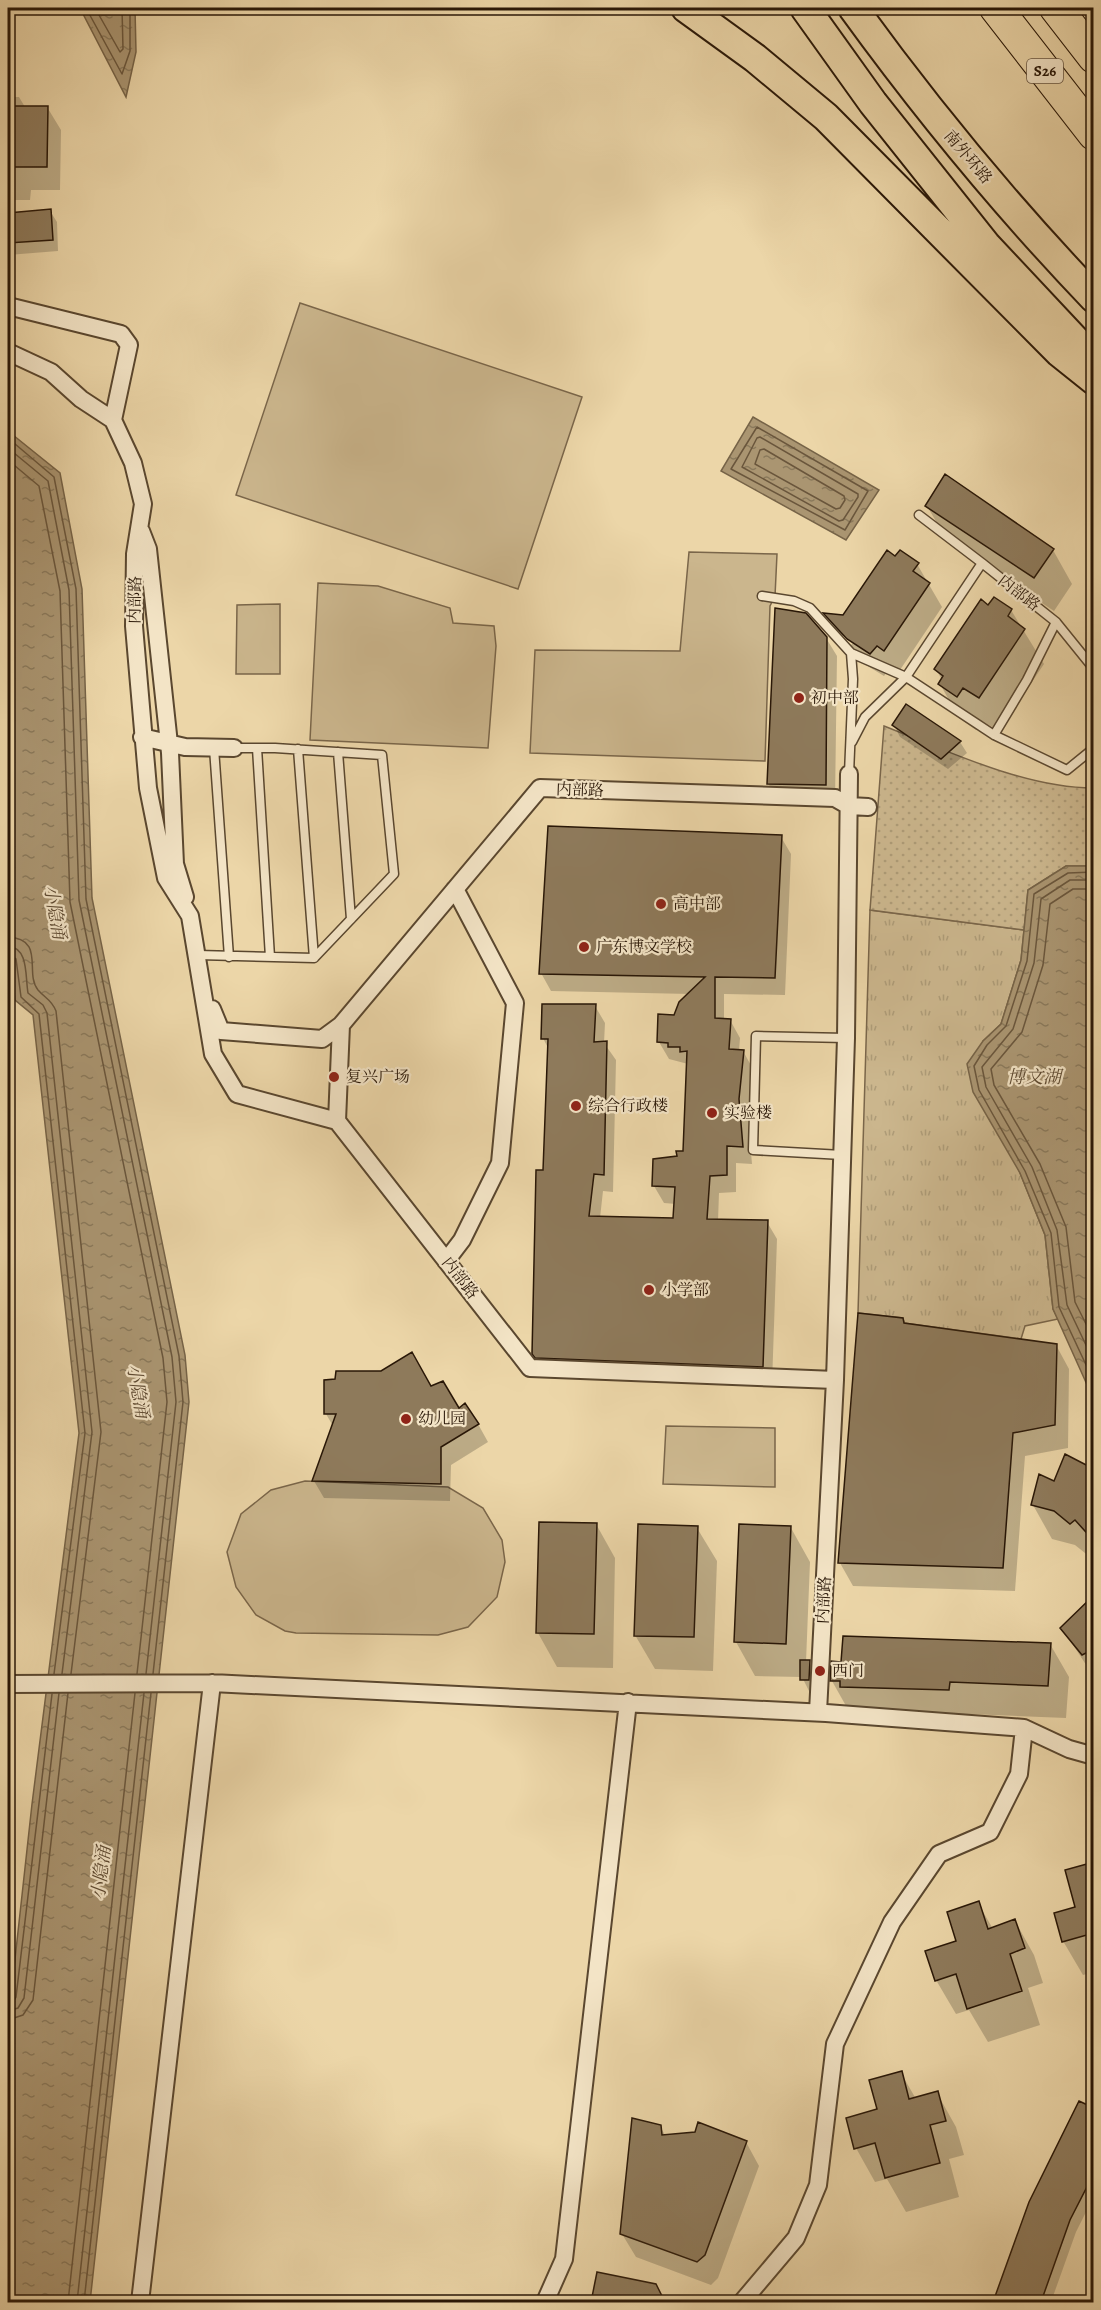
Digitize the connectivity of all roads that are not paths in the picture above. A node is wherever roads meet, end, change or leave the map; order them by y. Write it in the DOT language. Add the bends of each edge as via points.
graph roads {
  1 [pos="686,8"];
  2 [pos="783,8"];
  3 [pos="805,8"];
  4 [pos="853,8"];
  5 [pos="996,8"];
  6 [pos="1056,8"];
  7 [pos="1094,57"];
  8 [pos="873,103"];
  9 [pos="1094,134"];
  10 [pos="1094,298"];
  11 [pos="8,309"];
  12 [pos="8,352"];
  13 [pos="1094,359"];
  14 [pos="1094,380"];
  15 [pos="113,420"];
  16 [pos="919,515"];
  17 [pos="140,528"];
  18 [pos="982,563"];
  19 [pos="762,596"];
  20 [pos="1056,622"];
  21 [pos="850,653"];
  22 [pos="1094,669"];
  23 [pos="906,677"];
  24 [pos="994,735"];
  25 [pos="142,736"];
  26 [pos="170,744"];
  27 [pos="850,744"];
  28 [pos="214,748"];
  29 [pos="234,748"];
  30 [pos="257,748"];
  31 [pos="1094,748"];
  32 [pos="298,749"];
  33 [pos="338,752"];
  34 [pos="849,774"];
  35 [pos="849,806"];
  36 [pos="868,807"];
  37 [pos="455,889"];
  38 [pos="190,916"];
  39 [pos="351,919"];
  40 [pos="198,955"];
  41 [pos="229,957"];
  42 [pos="270,957"];
  43 [pos="314,957"];
  44 [pos="202,985"];
  45 [pos="341,1025"];
  46 [pos="846,1038"];
  47 [pos="337,1121"];
  48 [pos="842,1155"];
  49 [pos="446,1261"];
  50 [pos="836,1380"];
  51 [pos="203,1683"];
  52 [pos="8,1684"];
  53 [pos="628,1702"];
  54 [pos="818,1712"];
  55 [pos="1024,1728"];
  56 [pos="1094,1756"];
  57 [pos="140,2302"];
  58 [pos="545,2302"];
  59 [pos="742,2302"];
  1 -- 14 [label="highway" via="826,117 1059,352"];
  2 -- 8 [label="highway"];
  3 -- 8 [label="highway"];
  4 -- 10 [label="highway, 南外环路" via="999,195"];
  5 -- 9 [label="highway, S26"];
  6 -- 7 [label="highway"];
  8 -- 13 [label="highway" via="986,245"];
  11 -- 15 [label="street" via="121,333 129,345"];
  12 -- 15 [label="street" via="51,372"];
  15 -- 17 [label="street, 内部路" via="133,463 143,504"];
  16 -- 18 [label="lane, 内部路"];
  17 -- 25 [label="street, 内部路" via="135,554 134,626"];
  17 -- 26 [label="street, 内部路" via="148,549"];
  18 -- 20 [label="lane, 内部路"];
  18 -- 23 [label="lane, 内部路"];
  19 -- 21 [label="lane" via="810,608"];
  20 -- 22 [label="lane, 内部路"];
  20 -- 24 [label="lane, 内部路" via="1028,680"];
  21 -- 23 [label="lane"];
  21 -- 27 [label="lane" via="854,679"];
  23 -- 24 [label="lane"];
  23 -- 27 [label="lane, 内部路" via="865,717"];
  24 -- 31 [label="lane" via="1067,770"];
  25 -- 26 [label="street"];
  25 -- 38 [label="street, 内部路" via="166,878"];
  26 -- 28 [label="street"];
  26 -- 38 [label="street, 内部路" via="175,864"];
  27 -- 34 [label="lane"];
  28 -- 29 [label="street"];
  28 -- 41 [label="lane"];
  29 -- 30 [label="lane"];
  30 -- 32 [label="lane"];
  30 -- 42 [label="lane"];
  32 -- 33 [label="lane"];
  32 -- 43 [label="lane"];
  33 -- 39 [label="lane"];
  33 -- 39 [label="lane" via="382,755 394,874"];
  34 -- 35 [label="street"];
  35 -- 36 [label="street, 内部路"];
  35 -- 37 [label="street, 内部路" via="836,798 540,788"];
  35 -- 46 [label="street, 内部路"];
  37 -- 45 [label="street, 内部路"];
  37 -- 49 [label="street" via="514,1003 500,1163 462,1240"];
  38 -- 40 [label="street, 内部路"];
  39 -- 43 [label="lane"];
  40 -- 41 [label="lane"];
  40 -- 44 [label="street, 内部路"];
  41 -- 42 [label="lane"];
  42 -- 43 [label="lane"];
  44 -- 45 [label="street, 内部路" via="221,1031 322,1039"];
  44 -- 47 [label="street, 内部路" via="213,1054 237,1094"];
  45 -- 47 [label="street"];
  46 -- 48 [label="street, 内部路"];
  46 -- 48 [label="lane" via="756,1036 753,1150"];
  47 -- 49 [label="street, 内部路"];
  48 -- 50 [label="street, 内部路"];
  49 -- 50 [label="street, 内部路" via="530,1368"];
  50 -- 54 [label="street, 内部路"];
  51 -- 52 [label="street"];
  51 -- 53 [label="street"];
  51 -- 57 [label="street"];
  53 -- 54 [label="street"];
  53 -- 58 [label="street" via="564,2259"];
  54 -- 55 [label="street"];
  55 -- 56 [label="street"];
  55 -- 59 [label="street" via="1019,1774 990,1832 939,1854 892,1922 835,2044 818,2185 795,2238"];
}
